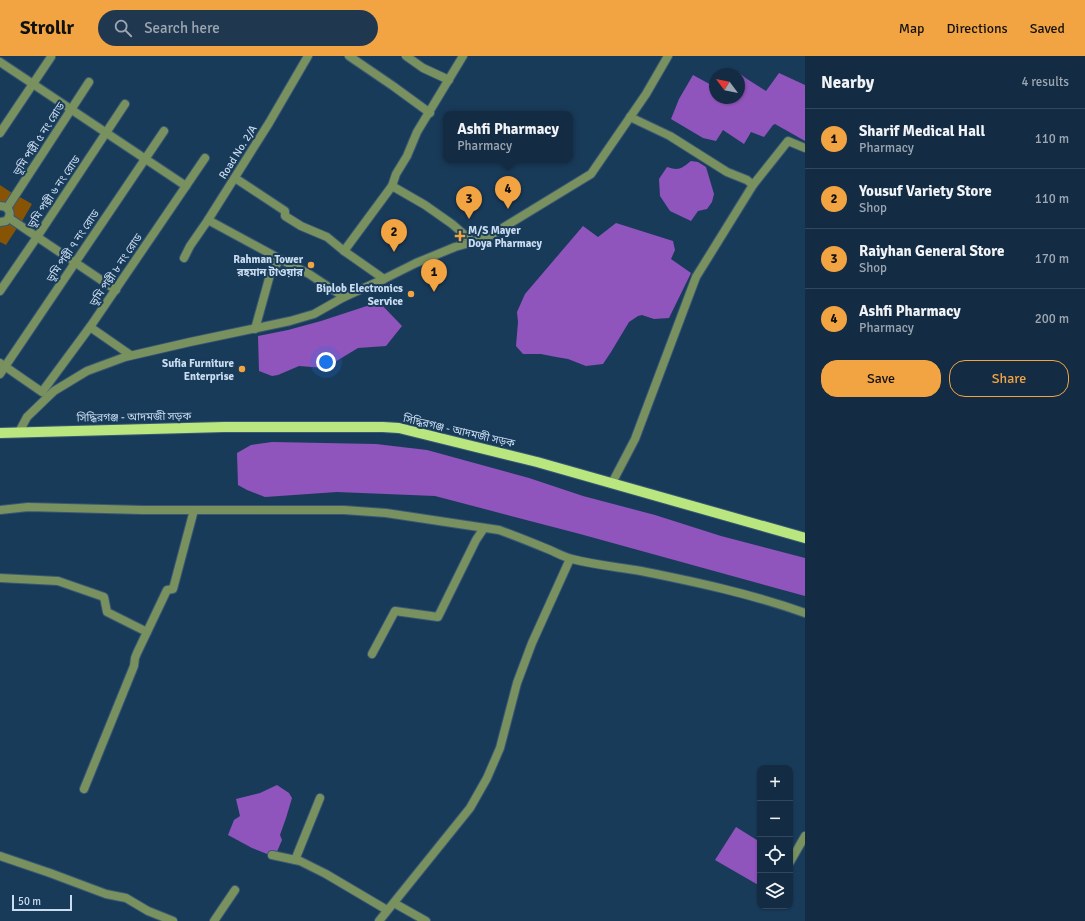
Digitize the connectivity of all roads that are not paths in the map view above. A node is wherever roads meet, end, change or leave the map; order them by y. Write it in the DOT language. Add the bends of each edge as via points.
graph roads {
  1 [pos="308,56"];
  2 [pos="349,56"];
  3 [pos="406,56"];
  4 [pos="464,56"];
  5 [pos="668,56"];
  6 [pos="51,57"];
  7 [pos="0,62"];
  8 [pos="449,80"];
  9 [pos="89,82"];
  10 [pos="33,84"];
  11 [pos="125,104"];
  12 [pos="71,110"];
  13 [pos="430,113"];
  14 [pos="630,117"];
  15 [pos="164,131"];
  16 [pos="0,133"];
  17 [pos="106,133"];
  18 [pos="805,148"];
  19 [pos="205,158"];
  20 [pos="146,159"];
  21 [pos="235,178"];
  22 [pos="753,185"];
  23 [pos="186,186"];
  24 [pos="392,186"];
  25 [pos="3,207"];
  26 [pos="9,218"];
  27 [pos="208,220"];
  28 [pos="0,222"];
  29 [pos="37,237"];
  30 [pos="474,242"];
  31 [pos="344,251"];
  32 [pos="184,258"];
  33 [pos="280,259"];
  34 [pos="76,263"];
  35 [pos="384,279"];
  36 [pos="116,290"];
  37 [pos="0,291"];
  38 [pos="344,297"];
  39 [pos="90,327"];
  40 [pos="255,329"];
  41 [pos="129,354"];
  42 [pos="3,365"];
  43 [pos="0,374"];
  44 [pos="19,432"];
  45 [pos="0,433"];
  46 [pos="612,483"];
  47 [pos="0,510"];
  48 [pos="194,510"];
  49 [pos="484,528"];
  50 [pos="805,538"];
  51 [pos="570,559"];
  52 [pos="0,578"];
  53 [pos="805,613"];
  54 [pos="147,632"];
  55 [pos="372,654"];
  56 [pos="84,789"];
  57 [pos="320,798"];
  58 [pos="805,836"];
  59 [pos="272,855"];
  60 [pos="0,856"];
  61 [pos="793,857"];
  62 [pos="296,860"];
  63 [pos="235,890"];
  64 [pos="394,903"];
  65 [pos="387,910"];
  66 [pos="173,921"];
  67 [pos="214,921"];
  68 [pos="379,921"];
  69 [pos="426,921"];
  1 -- 21 [label="street, Road No. 2/A"];
  2 -- 13 [label="street"];
  3 -- 8 [label="street" via="423,68"];
  4 -- 8 [label="street"];
  5 -- 14 [label="street"];
  6 -- 10 [label="street"];
  7 -- 10 [label="street"];
  8 -- 13 [label="street"];
  9 -- 12 [label="street, ভূমি পল্লী ৫ নং রোড"];
  10 -- 12 [label="street"];
  10 -- 16 [label="street"];
  11 -- 17 [label="street, ভূমি পল্লী ৬ নং রোড"];
  12 -- 17 [label="street"];
  12 -- 25 [label="street, ভূমি পল্লী ৫ নং রোড"];
  13 -- 24 [label="street" via="417,132"];
  14 -- 22 [label="street" via="670,136 727,172"];
  14 -- 30 [label="street" via="591,174 492,235"];
  15 -- 20 [label="street, ভূমি পল্লী ৭ নং রোড"];
  17 -- 20 [label="street"];
  17 -- 29 [label="street, ভূমি পল্লী ৬ নং রোড"];
  18 -- 22 [label="street" via="788,141"];
  19 -- 23 [label="street, ভূমি পল্লী ৮ নং রোড"];
  20 -- 23 [label="street"];
  20 -- 34 [label="street, ভূমি পল্লী ৭ নং রোড"];
  21 -- 27 [label="street, Road No. 2/A"];
  21 -- 31 [label="street" via="285,210 285,216 327,238"];
  22 -- 46 [label="street" via="696,277 635,439"];
  23 -- 36 [label="street, ভূমি পল্লী ৮ নং রোড"];
  24 -- 30 [label="street" via="426,205"];
  24 -- 31 [label="street"];
  25 -- 26 [label="street" via="10,212"];
  26 -- 28 [label="street"];
  26 -- 29 [label="street"];
  27 -- 32 [label="street, Road No. 2/A"];
  27 -- 33 [label="street"];
  29 -- 34 [label="street"];
  29 -- 37 [label="street, ভূমি পল্লী ৬ নং রোড"];
  30 -- 35 [label="street" via="416,263"];
  31 -- 35 [label="street"];
  33 -- 38 [label="street"];
  33 -- 40 [label="street" via="270,275"];
  34 -- 36 [label="street"];
  34 -- 42 [label="street, ভূমি পল্লী ৭ নং রোড"];
  35 -- 38 [label="street"];
  36 -- 39 [label="street, ভূমি পল্লী ৮ নং রোড"];
  38 -- 40 [label="street" via="314,314"];
  39 -- 41 [label="street"];
  39 -- 42 [label="street, ভূমি পল্লী ৮ নং রোড" via="42,392"];
  40 -- 44 [label="street" via="125,357 87,371 54,391 27,417"];
  42 -- 43 [label="street, ভূমি পল্লী ৭ নং রোড"];
  44 -- 45 [label="main road, সিদ্ধিরগঞ্জ - আদমজী সড়ক"];
  44 -- 46 [label="main road, সিদ্ধিরগঞ্জ - আদমজী সড়ক" via="268,424 399,428"];
  46 -- 50 [label="main road, সিদ্ধিরগঞ্জ - আদমজী সড়ক"];
  47 -- 48 [label="street" via="28,507"];
  48 -- 49 [label="street" via="344,510 386,513"];
  48 -- 54 [label="street" via="173,589 167,590"];
  49 -- 51 [label="street" via="512,534"];
  49 -- 55 [label="street" via="438,617 394,611"];
  51 -- 53 [label="street" via="679,578"];
  51 -- 64 [label="street" via="519,676 500,748 487,778 470,808"];
  52 -- 54 [label="street" via="58,581 104,597 107,612"];
  54 -- 56 [label="street"];
  57 -- 62 [label="street"];
  58 -- 61 [label="street"];
  59 -- 62 [label="street"];
  60 -- 66 [label="street" via="106,894 126,898 148,911"];
  62 -- 65 [label="street" via="326,874"];
  63 -- 67 [label="street"];
  64 -- 65 [label="street"];
  64 -- 69 [label="street"];
  65 -- 68 [label="street"];
}
